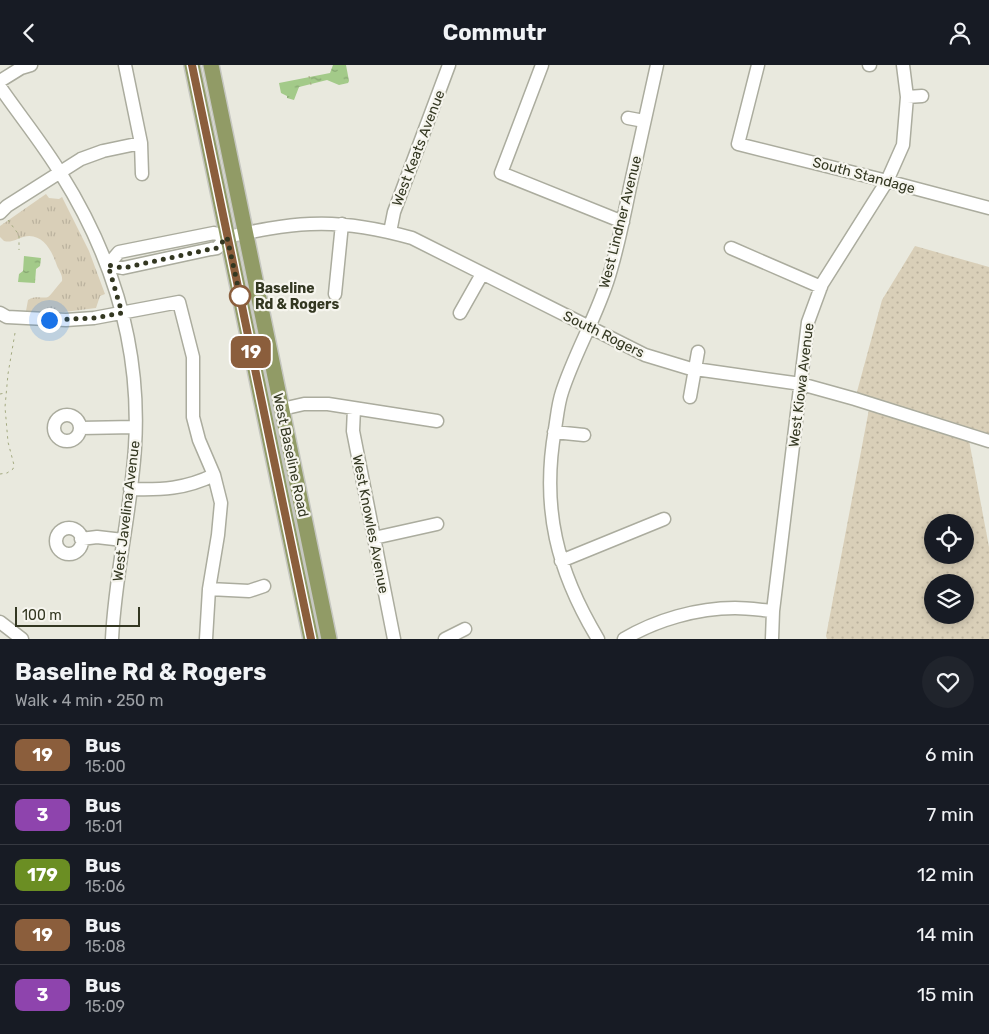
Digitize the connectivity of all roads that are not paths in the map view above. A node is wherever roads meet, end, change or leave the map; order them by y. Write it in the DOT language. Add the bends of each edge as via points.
graph roads {
  1 [pos="31,65"];
  2 [pos="125,65"];
  3 [pos="192,65"];
  4 [pos="211,65"];
  5 [pos="449,65"];
  6 [pos="542,65"];
  7 [pos="657,65"];
  8 [pos="758,65"];
  9 [pos="903,65"];
  10 [pos="0,81"];
  11 [pos="0,87"];
  12 [pos="922,96"];
  13 [pos="907,97"];
  14 [pos="628,118"];
  15 [pos="644,121"];
  16 [pos="141,143"];
  17 [pos="60,172"];
  18 [pos="142,175"];
  19 [pos="887,181"];
  20 [pos="989,208"];
  21 [pos="1,212"];
  22 [pos="623,222"];
  23 [pos="342,224"];
  24 [pos="390,232"];
  25 [pos="245,233"];
  26 [pos="227,237"];
  27 [pos="731,248"];
  28 [pos="108,265"];
  29 [pos="482,274"];
  30 [pos="821,287"];
  31 [pos="335,294"];
  32 [pos="0,313"];
  33 [pos="122,313"];
  34 [pos="460,313"];
  35 [pos="590,327"];
  36 [pos="698,352"];
  37 [pos="694,369"];
  38 [pos="801,384"];
  39 [pos="690,397"];
  40 [pos="354,408"];
  41 [pos="282,409"];
  42 [pos="437,421"];
  43 [pos="136,427"];
  44 [pos="80,428"];
  45 [pos="554,432"];
  46 [pos="584,435"];
  47 [pos="989,441"];
  48 [pos="214,475"];
  49 [pos="130,489"];
  50 [pos="664,519"];
  51 [pos="436,524"];
  52 [pos="374,538"];
  53 [pos="81,539"];
  54 [pos="122,540"];
  55 [pos="561,561"];
  56 [pos="264,586"];
  57 [pos="209,589"];
  58 [pos="773,611"];
  59 [pos="0,622"];
  60 [pos="465,629"];
  61 [pos="14,637"];
  62 [pos="112,639"];
  63 [pos="206,639"];
  64 [pos="311,639"];
  65 [pos="329,639"];
  66 [pos="394,639"];
  67 [pos="445,639"];
  68 [pos="598,639"];
  69 [pos="624,639"];
  70 [pos="772,639"];
  1 -- 10 [label="street"];
  2 -- 16 [label="street"];
  3 -- 26 [label="main road, West Baseline Road"];
  4 -- 25 [label="main road, West Baseline Road"];
  5 -- 24 [label="street, West Keats Avenue" via="394,213"];
  6 -- 22 [label="street" via="500,173"];
  7 -- 15 [label="street, West Lindner Avenue"];
  8 -- 19 [label="street, South Standage" via="738,143"];
  9 -- 13 [label="street, West Kiowa Avenue"];
  11 -- 17 [label="street, West Javelina Avenue"];
  12 -- 13 [label="street"];
  13 -- 19 [label="street, West Kiowa Avenue" via="902,145"];
  14 -- 15 [label="street"];
  15 -- 22 [label="street, West Lindner Avenue"];
  16 -- 17 [label="street" via="103,151"];
  16 -- 18 [label="street"];
  17 -- 21 [label="street"];
  17 -- 28 [label="street, West Javelina Avenue" via="80,204"];
  19 -- 20 [label="street, South Standage"];
  19 -- 30 [label="street, West Kiowa Avenue"];
  22 -- 35 [label="street, West Lindner Avenue" via="609,277"];
  23 -- 24 [label="street, South Rogers"];
  23 -- 25 [label="street, South Rogers" via="310,223"];
  23 -- 31 [label="street"];
  24 -- 29 [label="street, South Rogers" via="412,238"];
  25 -- 26 [label="street, South Rogers"];
  25 -- 41 [label="main road, West Baseline Road"];
  26 -- 28 [label="street, South Rogers" via="217,248 123,268"];
  26 -- 64 [label="main road, West Baseline Road"];
  27 -- 30 [label="street"];
  28 -- 33 [label="street, West Javelina Avenue"];
  29 -- 34 [label="street"];
  29 -- 35 [label="street, South Rogers"];
  30 -- 38 [label="street, West Kiowa Avenue" via="808,322"];
  32 -- 33 [label="street" via="7,317 66,320"];
  33 -- 43 [label="street, West Javelina Avenue" via="131,354"];
  33 -- 48 [label="street" via="179,302 192,357 193,417 198,440"];
  35 -- 37 [label="street, South Rogers" via="645,355"];
  35 -- 45 [label="street, West Lindner Avenue" via="562,392"];
  36 -- 37 [label="street"];
  37 -- 38 [label="street, South Rogers"];
  37 -- 39 [label="street"];
  38 -- 47 [label="street, South Rogers"];
  38 -- 58 [label="street, West Kiowa Avenue"];
  40 -- 41 [label="street" via="317,403"];
  40 -- 42 [label="street"];
  40 -- 52 [label="street, West Knowles Avenue" via="353,431"];
  41 -- 65 [label="main road, West Baseline Road"];
  43 -- 44 [label="street"];
  43 -- 49 [label="street, West Javelina Avenue"];
  45 -- 46 [label="street"];
  45 -- 55 [label="street, West Lindner Avenue" via="549,478 553,525"];
  48 -- 49 [label="street" via="186,486 161,490"];
  48 -- 57 [label="street" via="221,503"];
  49 -- 54 [label="street, West Javelina Avenue"];
  50 -- 55 [label="street"];
  51 -- 52 [label="street"];
  52 -- 66 [label="street, West Knowles Avenue"];
  53 -- 54 [label="street"];
  54 -- 62 [label="street, West Javelina Avenue"];
  55 -- 68 [label="street, West Lindner Avenue" via="576,602"];
  56 -- 57 [label="street" via="249,591"];
  57 -- 63 [label="street"];
  58 -- 69 [label="street" via="734,608 702,611 670,619"];
  58 -- 70 [label="street, West Kiowa Avenue"];
  59 -- 61 [label="street"];
  60 -- 67 [label="street"];
}
